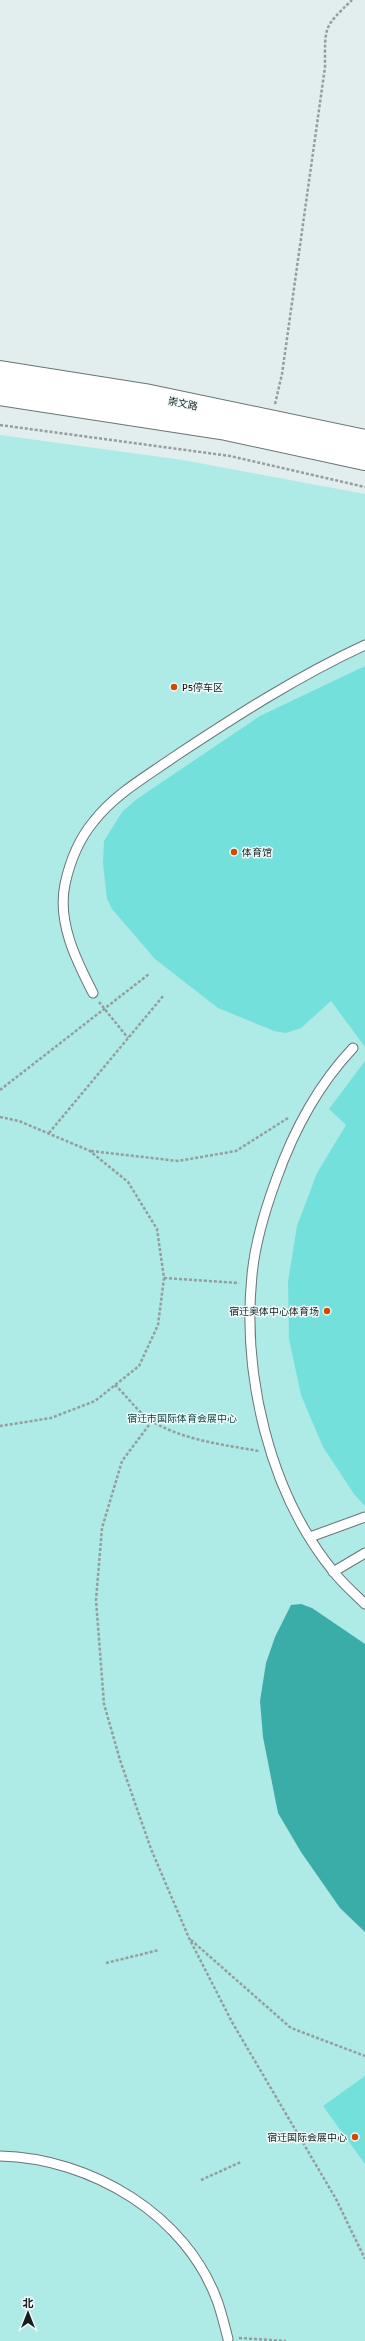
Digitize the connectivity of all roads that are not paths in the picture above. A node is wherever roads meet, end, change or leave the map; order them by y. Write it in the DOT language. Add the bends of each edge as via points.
graph roads {
  1 [pos="0,372"];
  2 [pos="0,394"];
  3 [pos="365,441"];
  4 [pos="365,459"];
  5 [pos="365,645"];
  6 [pos="93,993"];
  7 [pos="353,1048"];
  8 [pos="365,1517"];
  9 [pos="310,1537"];
  10 [pos="365,1553"];
  11 [pos="333,1572"];
  12 [pos="365,1604"];
  13 [pos="0,2156"];
  14 [pos="228,2338"];
  1 -- 3 [label="street, 崇文路" via="144,395"];
  2 -- 4 [label="street, 崇文路" via="226,429"];
  5 -- 6 [label="lane" via="285,686 236,716 115,799 94,820 81,838 72,861 65,885 64,908 67,930 76,959"];
  7 -- 9 [label="lane" via="340,1062 313,1102 288,1146 264,1214 251,1284 249,1328 252,1368 260,1411 272,1453 295,1512"];
  8 -- 9 [label="lane"];
  9 -- 11 [label="lane"];
  10 -- 11 [label="lane"];
  11 -- 12 [label="lane"];
  13 -- 14 [label="lane" via="41,2161 83,2173 124,2191 161,2219 199,2267 218,2303"];
}
